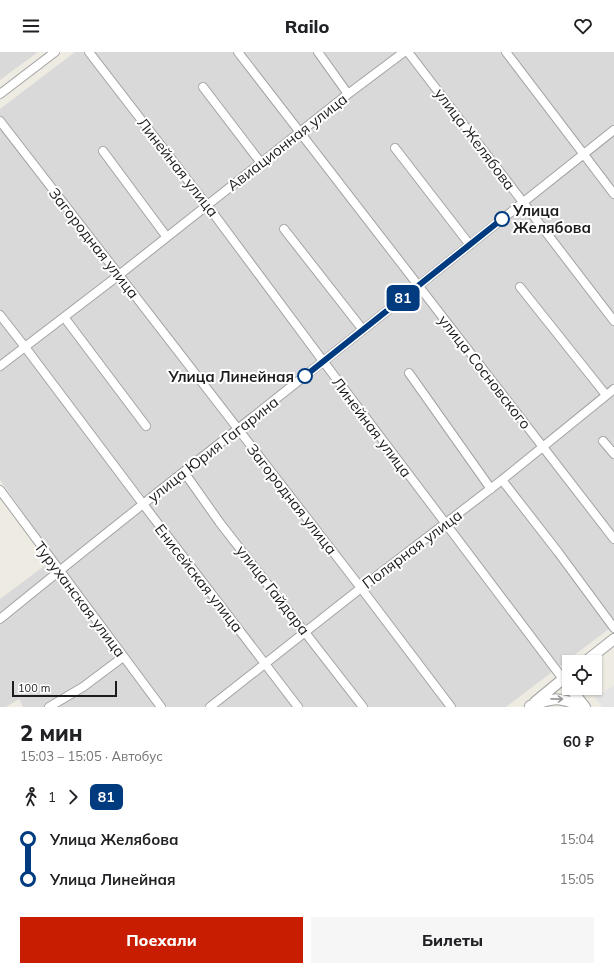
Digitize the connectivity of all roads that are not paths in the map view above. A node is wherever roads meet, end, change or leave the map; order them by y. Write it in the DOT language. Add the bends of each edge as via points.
graph roads {
  1 [pos="55,52"];
  2 [pos="89,52"];
  3 [pos="238,52"];
  4 [pos="318,52"];
  5 [pos="404,52"];
  6 [pos="408,52"];
  7 [pos="506,52"];
  8 [pos="203,87"];
  9 [pos="0,94"];
  10 [pos="348,94"];
  11 [pos="0,121"];
  12 [pos="614,130"];
  13 [pos="300,132"];
  14 [pos="395,148"];
  15 [pos="103,151"];
  16 [pos="583,154"];
  17 [pos="261,163"];
  18 [pos="614,194"];
  19 [pos="523,202"];
  20 [pos="207,205"];
  21 [pos="284,229"];
  22 [pos="166,236"];
  23 [pos="470,245"];
  24 [pos="119,275"];
  25 [pos="418,286"];
  26 [pos="520,287"];
  27 [pos="0,315"];
  28 [pos="64,317"];
  29 [pos="614,321"];
  30 [pos="363,330"];
  31 [pos="26,347"];
  32 [pos="322,361"];
  33 [pos="0,366"];
  34 [pos="409,373"];
  35 [pos="614,389"];
  36 [pos="606,395"];
  37 [pos="146,426"];
  38 [pos="238,429"];
  39 [pos="603,441"];
  40 [pos="543,447"];
  41 [pos="614,454"];
  42 [pos="184,472"];
  43 [pos="502,480"];
  44 [pos="491,489"];
  45 [pos="0,490"];
  46 [pos="143,504"];
  47 [pos="445,524"];
  48 [pos="614,539"];
  49 [pos="59,571"];
  50 [pos="361,588"];
  51 [pos="0,619"];
  52 [pos="614,628"];
  53 [pos="305,633"];
  54 [pos="614,639"];
  55 [pos="594,655"];
  56 [pos="123,657"];
  57 [pos="265,664"];
  58 [pos="562,674"];
  59 [pos="562,686"];
  60 [pos="576,695"];
  61 [pos="49,707"];
  62 [pos="162,707"];
  63 [pos="210,707"];
  64 [pos="298,707"];
  65 [pos="363,707"];
  66 [pos="452,707"];
  67 [pos="530,707"];
  68 [pos="584,707"];
  1 -- 9 [label="street"];
  2 -- 20 [label="street, Линейная улица"];
  3 -- 13 [label="street, улица Сосновского"];
  4 -- 10 [label="street"];
  5 -- 10 [label="street, Авиационная улица"];
  6 -- 19 [label="street, улица Желябова"];
  7 -- 16 [label="street"];
  8 -- 17 [label="street"];
  10 -- 13 [label="street, Авиационная улица"];
  11 -- 24 [label="street, Загородная улица"];
  12 -- 16 [label="street, улица Юрия Гагарина"];
  13 -- 17 [label="street, Авиационная улица"];
  13 -- 25 [label="street, улица Сосновского"];
  14 -- 23 [label="street"];
  15 -- 22 [label="street"];
  16 -- 18 [label="street"];
  16 -- 19 [label="street, улица Юрия Гагарина"];
  17 -- 20 [label="street, Авиационная улица"];
  19 -- 23 [label="street, улица Юрия Гагарина"];
  19 -- 29 [label="street, улица Желябова"];
  20 -- 22 [label="street, Авиационная улица"];
  20 -- 32 [label="street, Линейная улица"];
  21 -- 30 [label="street"];
  22 -- 24 [label="street, Авиационная улица"];
  23 -- 25 [label="street, улица Юрия Гагарина"];
  24 -- 28 [label="street, Авиационная улица"];
  24 -- 38 [label="street, Загородная улица"];
  25 -- 30 [label="street, улица Юрия Гагарина"];
  25 -- 40 [label="street, улица Сосновского"];
  26 -- 36 [label="street"];
  27 -- 31 [label="street, Енисейская улица"];
  28 -- 31 [label="street, Авиационная улица"];
  28 -- 37 [label="street"];
  30 -- 32 [label="street, улица Юрия Гагарина"];
  31 -- 33 [label="street, Авиационная улица"];
  31 -- 46 [label="street, Енисейская улица"];
  32 -- 38 [label="street, улица Юрия Гагарина"];
  32 -- 47 [label="street, Линейная улица"];
  34 -- 44 [label="street"];
  35 -- 36 [label="street, Полярная улица"];
  36 -- 40 [label="street, Полярная улица"];
  38 -- 42 [label="street, улица Юрия Гагарина"];
  38 -- 50 [label="street, Загородная улица"];
  39 -- 41 [label="street"];
  40 -- 43 [label="street, Полярная улица"];
  40 -- 48 [label="street, улица Сосновского"];
  42 -- 46 [label="street, улица Юрия Гагарина"];
  42 -- 53 [label="street, улица Гайдара"];
  43 -- 44 [label="street, Полярная улица"];
  43 -- 52 [label="street"];
  44 -- 47 [label="street, Полярная улица"];
  45 -- 49 [label="street, Туруханская улица"];
  46 -- 49 [label="street, улица Юрия Гагарина"];
  46 -- 57 [label="street, Енисейская улица"];
  47 -- 50 [label="street, Полярная улица"];
  47 -- 58 [label="street, Линейная улица"];
  49 -- 51 [label="street, улица Юрия Гагарина"];
  49 -- 56 [label="street, Туруханская улица"];
  50 -- 53 [label="street, Полярная улица"];
  50 -- 66 [label="street, Загородная улица"];
  53 -- 57 [label="street, Полярная улица"];
  53 -- 65 [label="street, улица Гайдара"];
  54 -- 55 [label="street"];
  56 -- 61 [label="street" via="84,687"];
  56 -- 62 [label="street, Туруханская улица"];
  57 -- 63 [label="street, Полярная улица"];
  57 -- 64 [label="street, Енисейская улица"];
  59 -- 67 [label="street"];
  60 -- 68 [label="street, Линейная улица"];
  67 -- 68 [label="street, one-way" via="549,699 560,699"];
}
